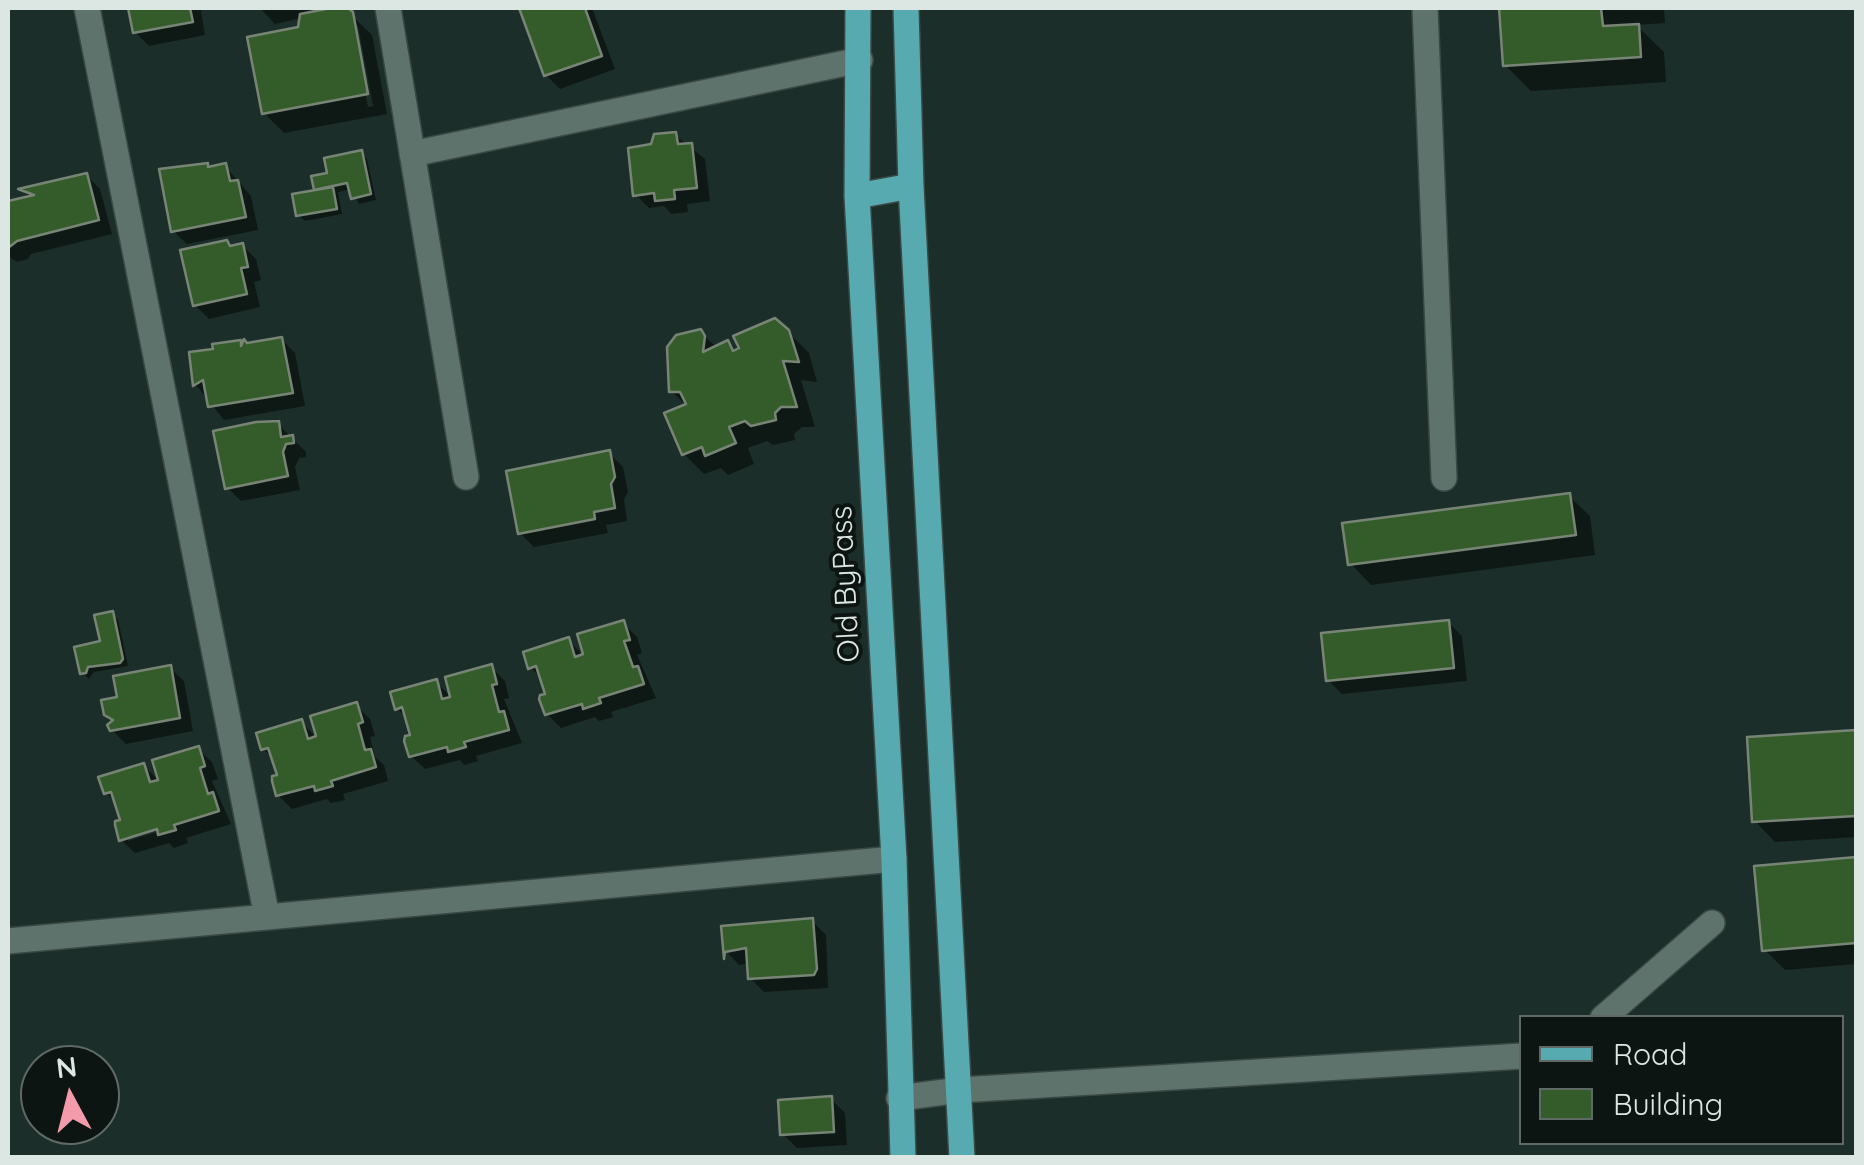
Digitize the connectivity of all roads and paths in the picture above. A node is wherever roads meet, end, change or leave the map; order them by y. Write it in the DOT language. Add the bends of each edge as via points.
graph roads {
  1 [pos="87,8"];
  2 [pos="388,8"];
  3 [pos="858,8"];
  4 [pos="906,8"];
  5 [pos="1425,8"];
  6 [pos="860,60"];
  7 [pos="412,154"];
  8 [pos="912,186"];
  9 [pos="857,196"];
  10 [pos="466,477"];
  11 [pos="1444,478"];
  12 [pos="894,860"];
  13 [pos="268,917"];
  14 [pos="1712,923"];
  15 [pos="8,942"];
  16 [pos="1606,1015"];
  17 [pos="1519,1056"];
  18 [pos="960,1090"];
  19 [pos="899,1098"];
  20 [pos="903,1158"];
  21 [pos="962,1158"];
  1 -- 13 [label="street"];
  2 -- 7 [label="street"];
  3 -- 6 [label="main road, Old ByPass"];
  4 -- 8 [label="main road"];
  5 -- 11 [label="street"];
  6 -- 7 [label="street"];
  6 -- 9 [label="main road, Old ByPass"];
  7 -- 10 [label="street"];
  8 -- 9 [label="main road"];
  8 -- 18 [label="main road"];
  9 -- 12 [label="main road, Old ByPass"];
  12 -- 13 [label="street"];
  12 -- 19 [label="main road, Old ByPass"];
  13 -- 15 [label="street"];
  14 -- 16 [label="street"];
  17 -- 18 [label="street"];
  18 -- 19 [label="street"];
  18 -- 21 [label="main road"];
  19 -- 20 [label="main road, Old ByPass"];
}
